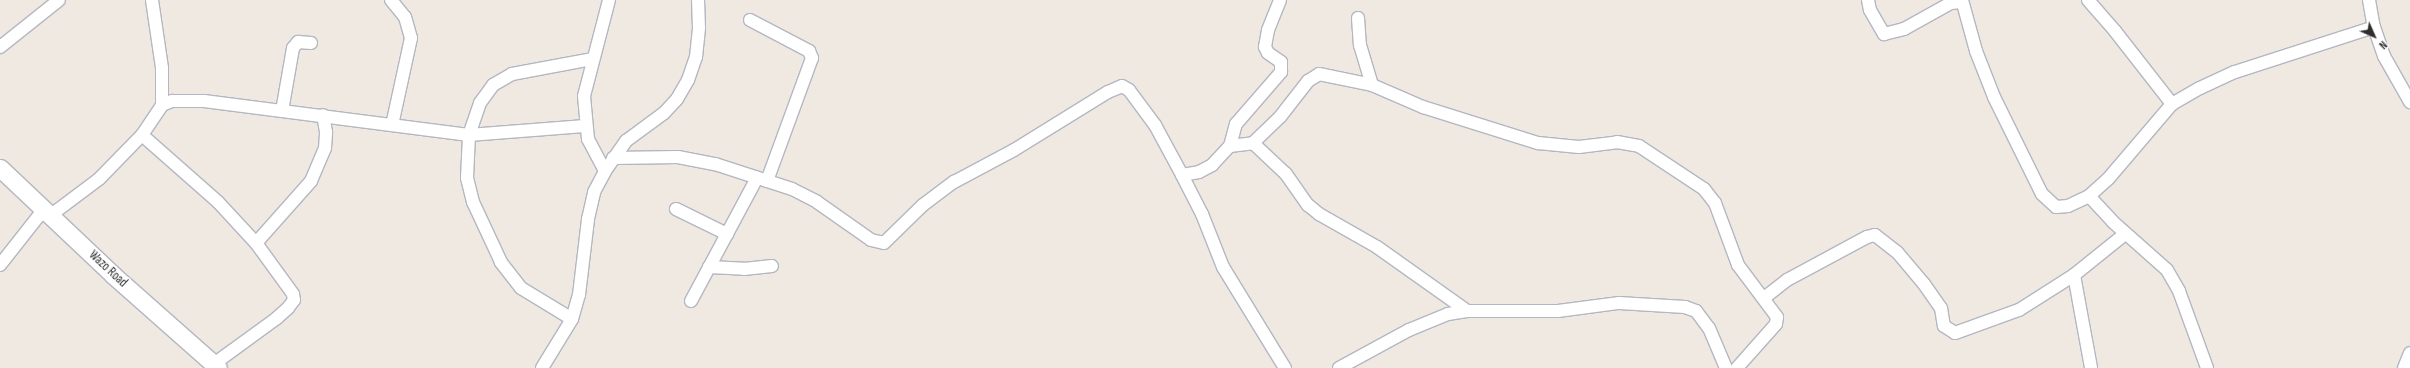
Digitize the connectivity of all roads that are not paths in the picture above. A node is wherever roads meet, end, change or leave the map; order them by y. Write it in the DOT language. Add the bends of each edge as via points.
graph roads {
  1 [pos="59,0"];
  2 [pos="152,0"];
  3 [pos="391,0"];
  4 [pos="609,0"];
  5 [pos="698,0"];
  6 [pos="1280,0"];
  7 [pos="1868,0"];
  8 [pos="2088,0"];
  9 [pos="2369,0"];
  10 [pos="1961,1"];
  11 [pos="1358,18"];
  12 [pos="750,20"];
  13 [pos="2374,27"];
  14 [pos="311,42"];
  15 [pos="0,48"];
  16 [pos="592,59"];
  17 [pos="1372,85"];
  18 [pos="2410,102"];
  19 [pos="2172,104"];
  20 [pos="162,105"];
  21 [pos="282,111"];
  22 [pos="323,115"];
  23 [pos="392,125"];
  24 [pos="585,126"];
  25 [pos="142,135"];
  26 [pos="469,135"];
  27 [pos="1253,143"];
  28 [pos="1230,146"];
  29 [pos="614,158"];
  30 [pos="0,168"];
  31 [pos="605,171"];
  32 [pos="1182,175"];
  33 [pos="762,180"];
  34 [pos="2089,196"];
  35 [pos="676,208"];
  36 [pos="48,212"];
  37 [pos="727,234"];
  38 [pos="2125,234"];
  39 [pos="256,243"];
  40 [pos="0,265"];
  41 [pos="772,266"];
  42 [pos="709,267"];
  43 [pos="2074,275"];
  44 [pos="1764,298"];
  45 [pos="691,301"];
  46 [pos="1467,311"];
  47 [pos="572,319"];
  48 [pos="2410,353"];
  49 [pos="216,366"];
  50 [pos="542,368"];
  51 [pos="1285,368"];
  52 [pos="1339,368"];
  53 [pos="1726,368"];
  54 [pos="1737,368"];
  55 [pos="2091,368"];
  56 [pos="2207,368"];
  57 [pos="2404,368"];
  1 -- 15 [label="street"];
  2 -- 20 [label="street" via="162,68"];
  3 -- 23 [label="street" via="405,18 411,38"];
  4 -- 16 [label="street"];
  5 -- 29 [label="street" via="698,42 688,80 677,99 664,113 626,141"];
  6 -- 28 [label="street" via="1268,30 1265,47 1268,53 1281,62 1282,69 1236,124"];
  7 -- 10 [label="street" via="1870,10 1884,34 1904,29 1951,3"];
  8 -- 19 [label="street"];
  9 -- 13 [label="street"];
  10 -- 34 [label="street" via="1976,51 1994,97 2042,194 2056,207 2068,206"];
  11 -- 17 [label="street" via="1360,45"];
  12 -- 33 [label="street" via="809,51 812,58"];
  13 -- 18 [label="street" via="2384,56"];
  13 -- 19 [label="street" via="2235,72"];
  14 -- 21 [label="street" via="298,42 293,48"];
  16 -- 24 [label="street" via="584,96"];
  16 -- 26 [label="street" via="512,74 494,85 480,103"];
  17 -- 27 [label="street" via="1314,75 1280,118"];
  17 -- 44 [label="street" via="1423,107 1538,143 1579,148 1617,142 1639,146 1704,189 1715,203 1738,265"];
  19 -- 34 [label="street" via="2108,179"];
  20 -- 21 [label="street" via="182,99"];
  20 -- 25 [label="street"];
  21 -- 22 [label="street"];
  22 -- 23 [label="street"];
  22 -- 39 [label="street" via="326,132 324,148 311,180"];
  23 -- 26 [label="street"];
  24 -- 26 [label="street"];
  24 -- 31 [label="street" via="588,139"];
  25 -- 36 [label="street" via="99,179"];
  25 -- 39 [label="street" via="192,177"];
  26 -- 47 [label="street" via="467,178 473,202 501,262 521,288"];
  27 -- 28 [label="street"];
  27 -- 46 [label="street" via="1286,174 1308,204 1319,214 1382,250"];
  28 -- 32 [label="street" via="1212,165 1199,172"];
  29 -- 31 [label="street"];
  29 -- 33 [label="street" via="678,157 715,164"];
  30 -- 36 [label="main road, Wazo Road"];
  31 -- 47 [label="street" via="594,192 588,219 579,295"];
  32 -- 33 [label="street" via="1155,125 1129,90 1122,86 954,182 922,205 884,243 871,240 817,202 792,189"];
  32 -- 51 [label="street" via="1202,214 1226,273"];
  33 -- 37 [label="street"];
  34 -- 38 [label="street"];
  35 -- 37 [label="street"];
  36 -- 40 [label="street"];
  36 -- 49 [label="main road, Wazo Road" via="118,280"];
  37 -- 42 [label="street"];
  38 -- 43 [label="street"];
  38 -- 56 [label="street" via="2167,270 2179,291"];
  39 -- 49 [label="street" via="289,286 294,300 259,333"];
  41 -- 42 [label="street" via="744,269"];
  42 -- 45 [label="street"];
  43 -- 44 [label="street" via="2019,310 1955,333 1944,326 1941,308 1924,284 1897,252 1875,235 1787,280"];
  43 -- 55 [label="street"];
  44 -- 54 [label="street" via="1777,317 1776,324"];
  46 -- 52 [label="street" via="1448,314 1409,330"];
  46 -- 53 [label="street" via="1533,312 1619,303 1685,307 1696,311 1704,319"];
  47 -- 50 [label="street"];
  48 -- 57 [label="street"];
}
